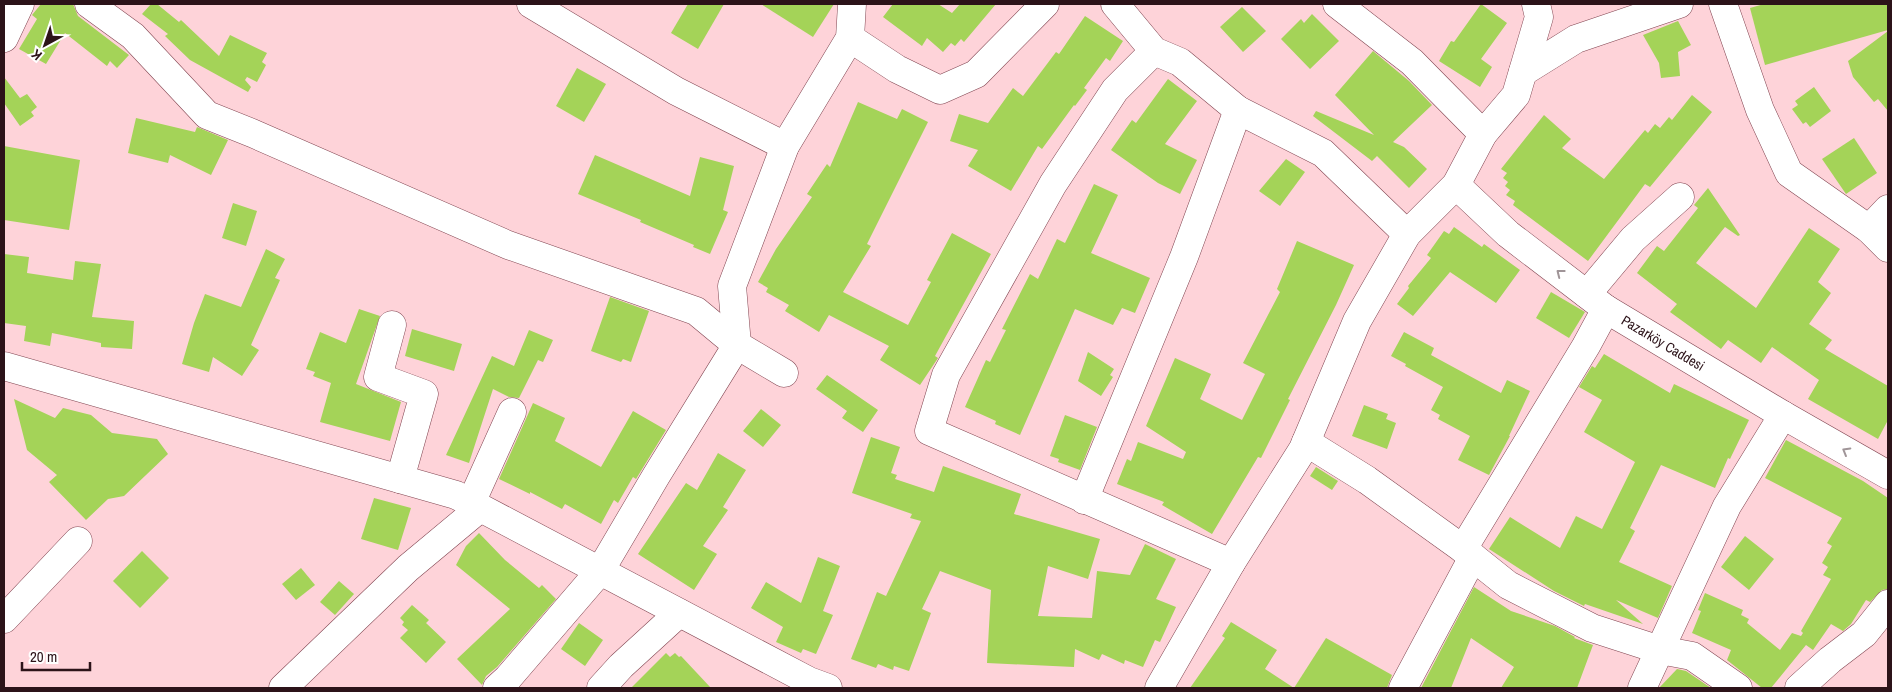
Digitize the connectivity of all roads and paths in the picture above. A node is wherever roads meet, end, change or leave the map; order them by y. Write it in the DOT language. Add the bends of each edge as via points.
graph roads {
  1 [pos="20,4"];
  2 [pos="89,4"];
  3 [pos="531,4"];
  4 [pos="852,4"];
  5 [pos="1045,4"];
  6 [pos="1115,4"];
  7 [pos="1337,4"];
  8 [pos="1536,4"];
  9 [pos="1679,4"];
  10 [pos="1723,4"];
  11 [pos="4,38"];
  12 [pos="850,38"];
  13 [pos="1154,51"];
  14 [pos="1523,72"];
  15 [pos="1238,110"];
  16 [pos="1483,134"];
  17 [pos="785,146"];
  18 [pos="1456,185"];
  19 [pos="1680,197"];
  20 [pos="1888,209"];
  21 [pos="1869,229"];
  22 [pos="1407,234"];
  23 [pos="1888,248"];
  24 [pos="1596,301"];
  25 [pos="392,325"];
  26 [pos="737,345"];
  27 [pos="4,366"];
  28 [pos="784,373"];
  29 [pos="512,412"];
  30 [pos="1783,415"];
  31 [pos="1306,442"];
  32 [pos="1888,475"];
  33 [pos="400,479"];
  34 [pos="1084,500"];
  35 [pos="475,505"];
  36 [pos="78,541"];
  37 [pos="1468,553"];
  38 [pos="1232,563"];
  39 [pos="600,571"];
  40 [pos="1888,604"];
  41 [pos="679,613"];
  42 [pos="4,619"];
  43 [pos="1660,650"];
  44 [pos="283,688"];
  45 [pos="497,688"];
  46 [pos="601,688"];
  47 [pos="828,688"];
  48 [pos="1159,688"];
  49 [pos="1403,688"];
  50 [pos="1642,688"];
  51 [pos="1738,688"];
  52 [pos="1799,688"];
  1 -- 11 [label="street"];
  2 -- 26 [label="street" via="133,36 207,115 508,245 696,311"];
  3 -- 17 [label="street" via="676,90"];
  4 -- 12 [label="street"];
  5 -- 12 [label="street" via="976,74 940,90 897,69"];
  6 -- 13 [label="street"];
  7 -- 16 [label="street" via="1412,62"];
  8 -- 14 [label="street" via="1539,17"];
  9 -- 14 [label="street" via="1576,38"];
  10 -- 21 [label="street" via="1760,110 1789,173"];
  12 -- 17 [label="street"];
  13 -- 15 [label="street" via="1180,62"];
  13 -- 34 [label="street" via="1115,90 1053,184 946,375 929,431"];
  14 -- 16 [label="street" via="1516,94"];
  15 -- 22 [label="street" via="1323,153"];
  15 -- 34 [label="street" via="1184,257"];
  16 -- 18 [label="street"];
  17 -- 26 [label="street" via="732,286"];
  18 -- 22 [label="street"];
  24 -- 18 [label="street, Pazarköy Caddesi, one-way" via="1508,234"];
  19 -- 24 [label="street" via="1633,239"];
  20 -- 21 [label="street"];
  21 -- 23 [label="street"];
  22 -- 31 [label="street" via="1357,321"];
  24 -- 30 [label="street, Pazarköy Caddesi"];
  24 -- 37 [label="street" via="1586,346"];
  25 -- 33 [label="street" via="378,377 424,394"];
  26 -- 28 [label="street"];
  26 -- 39 [label="street"];
  27 -- 33 [label="street"];
  29 -- 35 [label="street"];
  32 -- 30 [label="street, Pazarköy Caddesi, one-way"];
  30 -- 43 [label="street" via="1728,506"];
  31 -- 37 [label="street" via="1367,480"];
  31 -- 38 [label="street"];
  33 -- 35 [label="street" via="456,495"];
  34 -- 38 [label="street"];
  35 -- 39 [label="street"];
  35 -- 44 [label="street"];
  36 -- 42 [label="street"];
  37 -- 43 [label="street" via="1508,585 1592,628"];
  37 -- 49 [label="street"];
  38 -- 48 [label="street"];
  39 -- 41 [label="street"];
  39 -- 45 [label="street"];
  40 -- 52 [label="street" via="1864,634"];
  41 -- 46 [label="street"];
  41 -- 47 [label="street"];
  43 -- 50 [label="street"];
  43 -- 51 [label="street" via="1692,656"];
}
